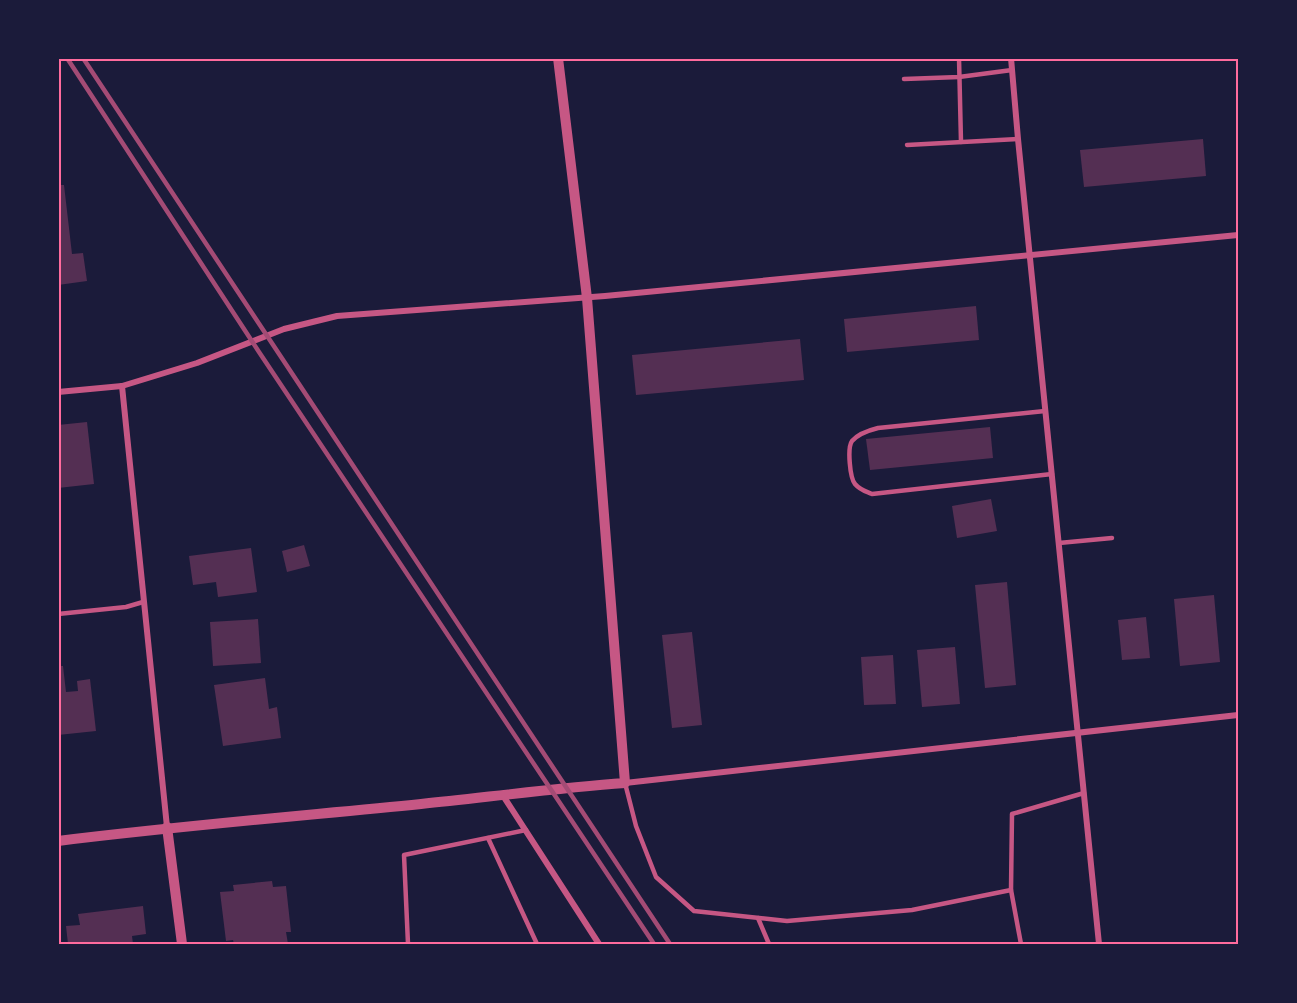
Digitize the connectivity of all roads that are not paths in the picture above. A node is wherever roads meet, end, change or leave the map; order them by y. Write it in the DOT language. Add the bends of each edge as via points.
graph roads {
  1 [pos="558,58"];
  2 [pos="959,58"];
  3 [pos="1011,58"];
  4 [pos="1012,70"];
  5 [pos="959,77"];
  6 [pos="904,79"];
  7 [pos="1018,139"];
  8 [pos="961,142"];
  9 [pos="907,145"];
  10 [pos="1239,235"];
  11 [pos="1030,256"];
  12 [pos="587,298"];
  13 [pos="122,386"];
  14 [pos="58,392"];
  15 [pos="1045,411"];
  16 [pos="1052,474"];
  17 [pos="1112,538"];
  18 [pos="1059,543"];
  19 [pos="143,602"];
  20 [pos="58,614"];
  21 [pos="1239,715"];
  22 [pos="1078,733"];
  23 [pos="625,783"];
  24 [pos="1084,793"];
  25 [pos="502,794"];
  26 [pos="167,827"];
  27 [pos="526,830"];
  28 [pos="488,838"];
  29 [pos="58,841"];
  30 [pos="1011,890"];
  31 [pos="758,918"];
  32 [pos="182,945"];
  33 [pos="408,945"];
  34 [pos="537,945"];
  35 [pos="599,945"];
  36 [pos="769,945"];
  37 [pos="1021,945"];
  38 [pos="1100,945"];
  1 -- 12 [label="street"];
  2 -- 5 [label="lane"];
  3 -- 4 [label="street"];
  4 -- 5 [label="lane"];
  4 -- 7 [label="street"];
  5 -- 6 [label="lane"];
  5 -- 8 [label="lane"];
  7 -- 8 [label="lane"];
  7 -- 11 [label="street"];
  8 -- 9 [label="lane"];
  10 -- 11 [label="street"];
  11 -- 12 [label="street"];
  11 -- 15 [label="street"];
  12 -- 13 [label="street" via="337,316 284,329 197,363"];
  12 -- 23 [label="street"];
  13 -- 14 [label="street"];
  13 -- 19 [label="street"];
  15 -- 16 [label="street"];
  15 -- 16 [label="lane" via="879,428 852,441 850,463 853,482 860,490 872,494"];
  16 -- 18 [label="street"];
  17 -- 18 [label="lane"];
  18 -- 22 [label="street"];
  19 -- 20 [label="lane"];
  19 -- 26 [label="street"];
  21 -- 22 [label="street"];
  22 -- 23 [label="street"];
  22 -- 24 [label="street"];
  23 -- 25 [label="street"];
  23 -- 31 [label="lane" via="636,826 656,877 694,911"];
  24 -- 30 [label="lane" via="1012,814"];
  24 -- 38 [label="street"];
  25 -- 26 [label="street"];
  25 -- 27 [label="street"];
  26 -- 29 [label="street"];
  26 -- 32 [label="street"];
  27 -- 28 [label="lane"];
  27 -- 35 [label="street"];
  28 -- 33 [label="lane" via="404,855"];
  28 -- 34 [label="lane"];
  30 -- 31 [label="lane" via="912,910 787,921"];
  30 -- 37 [label="lane"];
  31 -- 36 [label="lane"];
}
